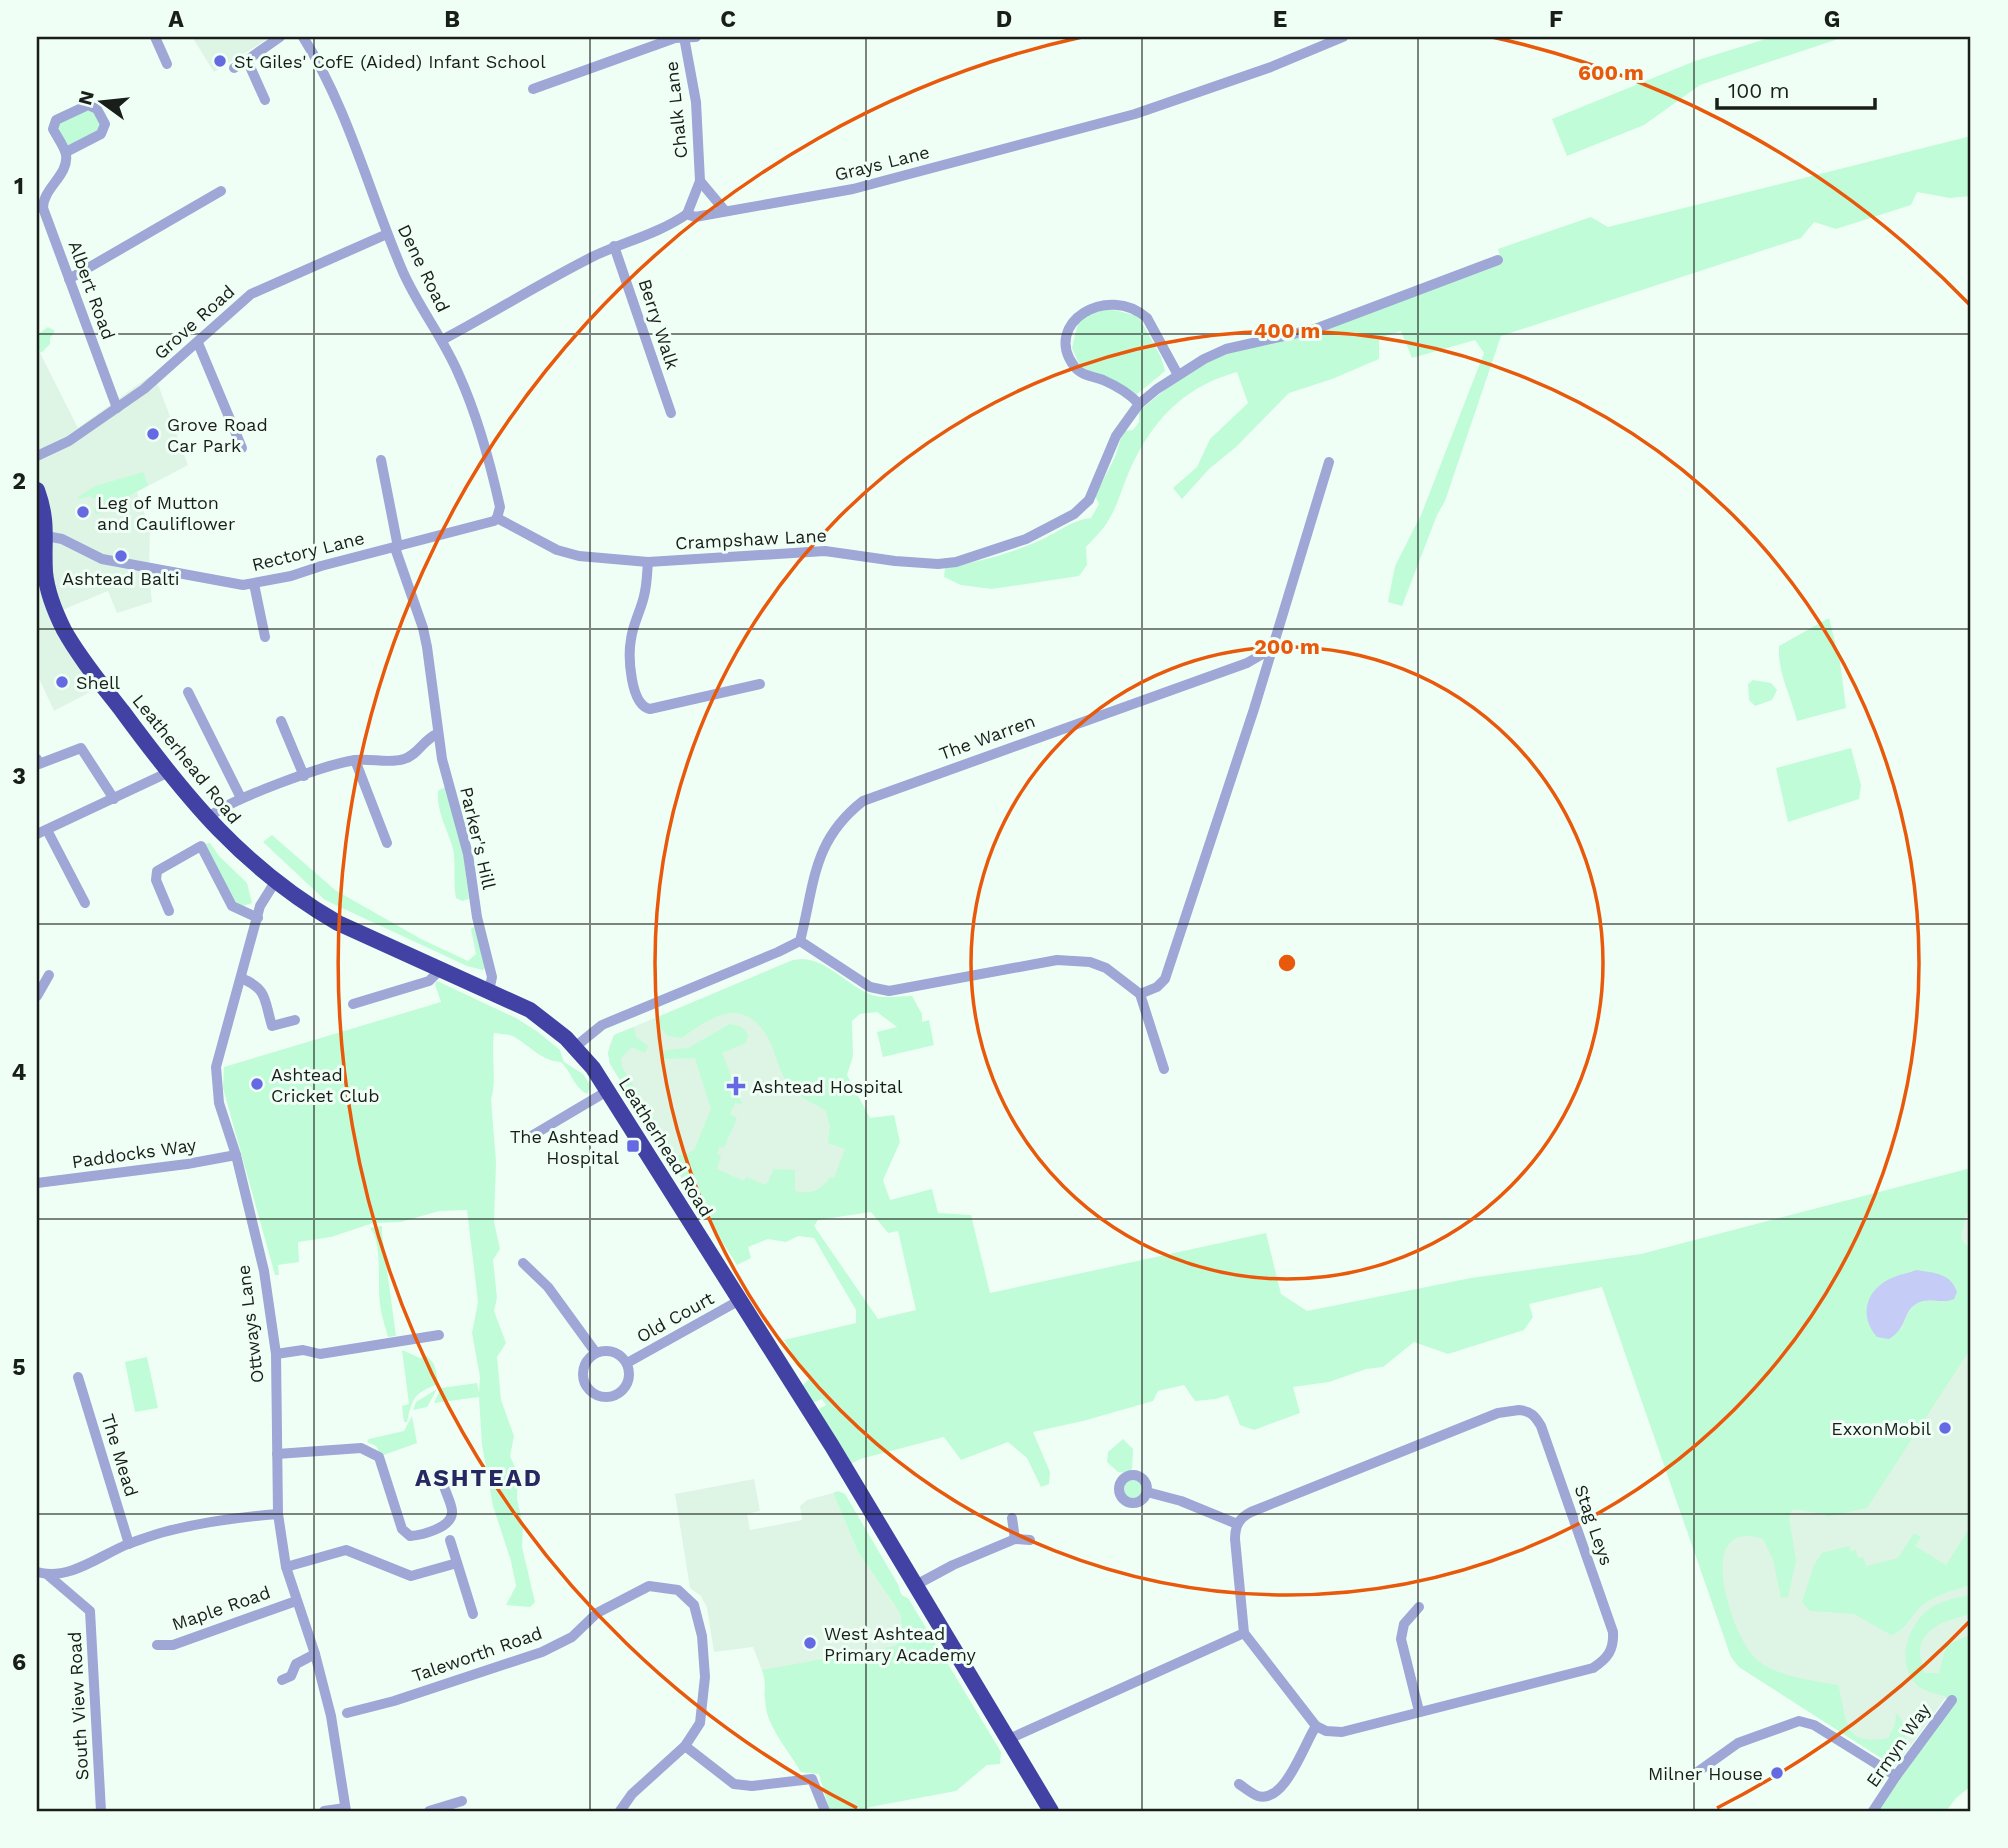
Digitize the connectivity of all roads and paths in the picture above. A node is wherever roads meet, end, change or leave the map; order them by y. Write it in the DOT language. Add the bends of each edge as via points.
graph roads {
  1 [pos="155,37"];
  2 [pos="280,37"];
  3 [pos="303,37"];
  4 [pos="688,37"];
  5 [pos="1343,37"];
  6 [pos="247,60"];
  7 [pos="167,64"];
  8 [pos="234,68"];
  9 [pos="533,89"];
  10 [pos="265,100"];
  11 [pos="66,152"];
  12 [pos="700,181"];
  13 [pos="221,191"];
  14 [pos="725,211"];
  15 [pos="687,214"];
  16 [pos="387,234"];
  17 [pos="614,246"];
  18 [pos="1498,260"];
  19 [pos="69,279"];
  20 [pos="442,340"];
  21 [pos="198,343"];
  22 [pos="1178,374"];
  23 [pos="1139,404"];
  24 [pos="117,408"];
  25 [pos="671,413"];
  26 [pos="242,448"];
  27 [pos="37,456"];
  28 [pos="381,460"];
  29 [pos="1329,462"];
  30 [pos="38,499"];
  31 [pos="497,517"];
  32 [pos="46,536"];
  33 [pos="397,548"];
  34 [pos="648,562"];
  35 [pos="254,584"];
  36 [pos="265,637"];
  37 [pos="1271,649"];
  38 [pos="760,684"];
  39 [pos="188,692"];
  40 [pos="281,721"];
  41 [pos="438,734"];
  42 [pos="37,759"];
  43 [pos="355,760"];
  44 [pos="169,772"];
  45 [pos="304,776"];
  46 [pos="242,798"];
  47 [pos="114,799"];
  48 [pos="207,819"];
  49 [pos="42,832"];
  50 [pos="387,842"];
  51 [pos="275,882"];
  52 [pos="85,903"];
  53 [pos="169,911"];
  54 [pos="258,918"];
  55 [pos="800,941"];
  56 [pos="441,969"];
  57 [pos="50,975"];
  58 [pos="241,978"];
  59 [pos="489,991"];
  60 [pos="1140,994"];
  61 [pos="37,996"];
  62 [pos="353,1003"];
  63 [pos="295,1020"];
  64 [pos="575,1047"];
  65 [pos="1164,1069"];
  66 [pos="609,1090"];
  67 [pos="527,1138"];
  68 [pos="236,1155"];
  69 [pos="37,1183"];
  70 [pos="523,1263"];
  71 [pos="740,1300"];
  72 [pos="439,1335"];
  73 [pos="596,1353"];
  74 [pos="276,1354"];
  75 [pos="627,1363"];
  76 [pos="78,1377"];
  77 [pos="277,1454"];
  78 [pos="444,1486"];
  79 [pos="1147,1492"];
  80 [pos="278,1514"];
  81 [pos="1012,1518"];
  82 [pos="1237,1524"];
  83 [pos="1015,1539"];
  84 [pos="1030,1540"];
  85 [pos="450,1541"];
  86 [pos="129,1544"];
  87 [pos="457,1563"];
  88 [pos="286,1567"];
  89 [pos="37,1572"];
  90 [pos="49,1576"];
  91 [pos="914,1586"];
  92 [pos="296,1601"];
  93 [pos="1419,1607"];
  94 [pos="473,1614"];
  95 [pos="1244,1633"];
  96 [pos="157,1644"];
  97 [pos="315,1654"];
  98 [pos="282,1680"];
  99 [pos="1952,1700"];
  100 [pos="1419,1711"];
  101 [pos="347,1713"];
  102 [pos="1316,1726"];
  103 [pos="1009,1739"];
  104 [pos="685,1746"];
  105 [pos="1696,1773"];
  106 [pos="1896,1776"];
  107 [pos="1239,1784"];
  108 [pos="462,1801"];
  109 [pos="345,1809"];
  110 [pos="101,1811"];
  111 [pos="324,1811"];
  112 [pos="429,1811"];
  113 [pos="620,1811"];
  114 [pos="824,1811"];
  115 [pos="1051,1811"];
  116 [pos="1873,1811"];
  1 -- 7 [label="street"];
  2 -- 6 [label="street"];
  3 -- 16 [label="street, Dene Road" via="341,107"];
  4 -- 9 [label="street"];
  4 -- 12 [label="street, Chalk Lane"];
  5 -- 14 [label="street, Grays Lane" via="1135,114 853,189"];
  6 -- 8 [label="street"];
  6 -- 10 [label="street"];
  11 -- 11 [label="street" via="53,129 56,120 88,105 97,109 105,124 101,134"];
  11 -- 19 [label="street, Albert Road" via="64,168 44,197 43,208"];
  12 -- 14 [label="street, Chalk Lane"];
  12 -- 15 [label="street, Chalk Lane"];
  13 -- 19 [label="street"];
  14 -- 15 [label="street, Grays Lane" via="695,217"];
  15 -- 17 [label="street, Grays Lane"];
  16 -- 20 [label="street, Dene Road" via="415,297"];
  16 -- 21 [label="street, Grove Road" via="251,294"];
  17 -- 20 [label="street, Grays Lane"];
  17 -- 25 [label="street, Berry Walk"];
  18 -- 22 [label="street, Crampshaw Lane" via="1315,329 1226,349"];
  19 -- 24 [label="street, Albert Road"];
  20 -- 31 [label="street, Dene Road" via="483,438 500,507"];
  21 -- 24 [label="street, Grove Road"];
  21 -- 26 [label="street"];
  22 -- 23 [label="street, Crampshaw Lane"];
  22 -- 23 [label="street" via="1140,311 1105,304 1079,314 1067,343 1074,367 1121,388"];
  23 -- 34 [label="street, Crampshaw Lane" via="1116,436 1098,483 1082,507 1055,526 981,554 939,564 825,551"];
  24 -- 27 [label="street, Grove Road" via="69,441"];
  28 -- 33 [label="street, Parker's Hill"];
  29 -- 37 [label="street"];
  30 -- 32 [label="highway, Leatherhead Road"];
  31 -- 33 [label="street, Rectory Lane"];
  31 -- 34 [label="street, Crampshaw Lane" via="556,550"];
  32 -- 35 [label="street, Rectory Lane" via="102,559"];
  32 -- 44 [label="highway, Leatherhead Road" via="50,600 67,635"];
  33 -- 35 [label="street, Rectory Lane"];
  33 -- 41 [label="street, Parker's Hill" via="423,628"];
  34 -- 38 [label="street" via="629,659 640,704 650,709"];
  35 -- 36 [label="street"];
  37 -- 55 [label="street, The Warren" via="1247,663 863,801 830,833 819,859"];
  37 -- 60 [label="street" via="1166,979"];
  39 -- 46 [label="street"];
  40 -- 45 [label="street"];
  41 -- 43 [label="street" via="407,758"];
  41 -- 59 [label="street, Parker's Hill" via="468,854 492,977"];
  42 -- 47 [label="street" via="39,764 81,748"];
  43 -- 45 [label="street"];
  43 -- 50 [label="street"];
  44 -- 47 [label="street"];
  44 -- 48 [label="highway, Leatherhead Road"];
  45 -- 46 [label="street"];
  46 -- 48 [label="street"];
  47 -- 49 [label="street"];
  48 -- 51 [label="highway, Leatherhead Road"];
  49 -- 52 [label="street"];
  51 -- 54 [label="street, Ottways Lane"];
  51 -- 56 [label="highway, Leatherhead Road" via="338,923"];
  53 -- 54 [label="street" via="156,880 157,871 201,846 232,906"];
  54 -- 58 [label="street, Ottways Lane"];
  55 -- 60 [label="street" via="870,988 889,991 1074,959 1107,968"];
  55 -- 64 [label="street" via="602,1025"];
  56 -- 59 [label="highway, Leatherhead Road"];
  56 -- 62 [label="street" via="429,981"];
  57 -- 61 [label="street"];
  58 -- 63 [label="street" via="262,991 272,1026"];
  58 -- 68 [label="street, Ottways Lane" via="216,1067 219,1102"];
  59 -- 64 [label="highway, Leatherhead Road" via="530,1010"];
  60 -- 65 [label="street"];
  64 -- 66 [label="highway, Leatherhead Road"];
  66 -- 67 [label="street"];
  66 -- 71 [label="highway, Leatherhead Road"];
  68 -- 69 [label="street, Paddocks Way"];
  68 -- 74 [label="street, Ottways Lane" via="264,1271"];
  70 -- 73 [label="street" via="548,1287"];
  71 -- 75 [label="street, Old Court"];
  71 -- 91 [label="highway, Leatherhead Road"];
  72 -- 74 [label="street" via="320,1354 303,1350"];
  73 -- 75 [label="street, Old Court" via="608,1350"];
  73 -- 75 [label="street, Old Court" via="587,1360 585,1384 593,1394 605,1398 626,1387"];
  74 -- 77 [label="street, Ottways Lane"];
  76 -- 86 [label="street, The Mead"];
  77 -- 78 [label="street" via="361,1448 379,1457 404,1533 410,1536 449,1521 452,1513"];
  77 -- 80 [label="street, Ottways Lane"];
  79 -- 82 [label="street"];
  80 -- 86 [label="street" via="233,1518"];
  80 -- 88 [label="street, Ottways Lane"];
  81 -- 83 [label="street"];
  82 -- 95 [label="street"];
  82 -- 100 [label="street, Stag Leys" via="1251,1512 1499,1413 1519,1410 1535,1416 1613,1632 1611,1651 1593,1668"];
  83 -- 84 [label="street"];
  83 -- 91 [label="street"];
  85 -- 87 [label="street"];
  86 -- 90 [label="street" via="66,1573"];
  87 -- 88 [label="street" via="411,1576 346,1550"];
  87 -- 94 [label="street"];
  88 -- 92 [label="street, Ottways Lane"];
  89 -- 90 [label="street"];
  90 -- 110 [label="street, South View Road" via="90,1611"];
  91 -- 103 [label="highway, Leatherhead Road"];
  92 -- 96 [label="street, Maple Road" via="173,1645"];
  92 -- 97 [label="street, Ottways Lane"];
  93 -- 100 [label="street" via="1404,1624 1401,1639"];
  95 -- 102 [label="street"];
  95 -- 103 [label="street"];
  97 -- 98 [label="street" via="296,1664"];
  97 -- 109 [label="street, Ottways Lane" via="336,1734"];
  99 -- 106 [label="street, Ermyn Way"];
  100 -- 102 [label="street, Stag Leys" via="1342,1732"];
  101 -- 104 [label="street, Taleworth Road" via="542,1652 572,1636 597,1613 649,1586 678,1590 694,1605 702,1636 705,1677 700,1723"];
  102 -- 107 [label="street" via="1280,1790 1256,1796"];
  103 -- 115 [label="highway, Leatherhead Road"];
  104 -- 113 [label="street, Taleworth Road" via="632,1794"];
  104 -- 114 [label="street" via="734,1784 812,1779"];
  105 -- 106 [label="street" via="1738,1743 1799,1721 1814,1725"];
  106 -- 116 [label="street, Ermyn Way"];
  108 -- 112 [label="street"];
  109 -- 111 [label="street"];
}
